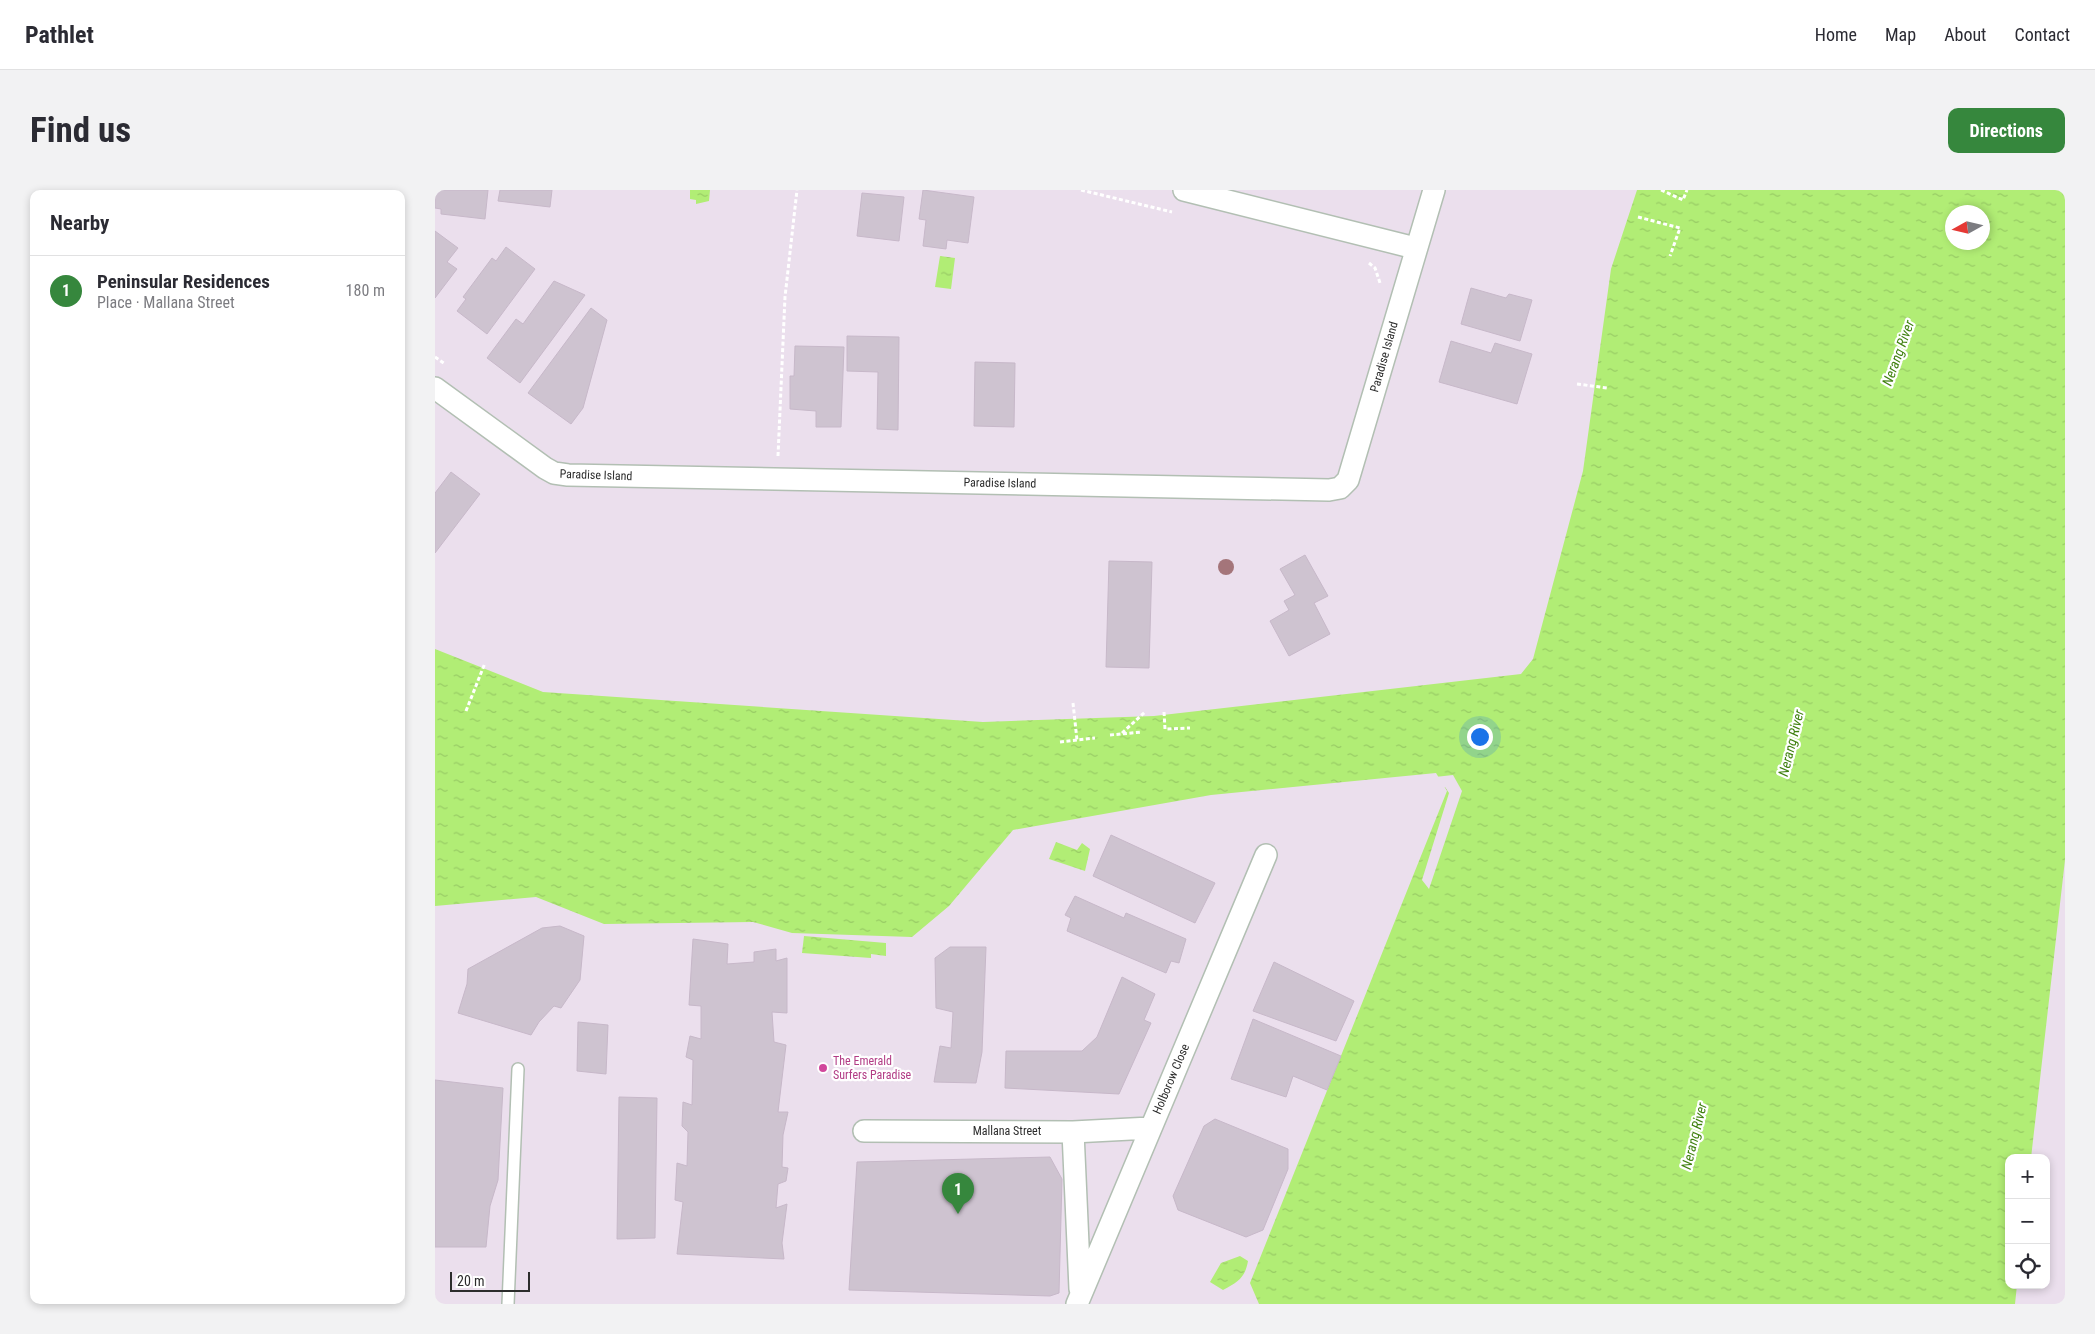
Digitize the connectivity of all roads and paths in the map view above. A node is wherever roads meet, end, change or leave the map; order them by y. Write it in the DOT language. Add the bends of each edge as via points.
graph roads {
  1 [pos="797,190"];
  2 [pos="1081,190"];
  3 [pos="1184,190"];
  4 [pos="1434,190"];
  5 [pos="1661,190"];
  6 [pos="1687,190"];
  7 [pos="1174,213"];
  8 [pos="1638,217"];
  9 [pos="1415,248"];
  10 [pos="1670,256"];
  11 [pos="1366,261"];
  12 [pos="1378,289"];
  13 [pos="435,357"];
  14 [pos="451,369"];
  15 [pos="1577,384"];
  16 [pos="435,388"];
  17 [pos="1607,388"];
  18 [pos="768,456"];
  19 [pos="778,457"];
  20 [pos="788,457"];
  21 [pos="777,479"];
  22 [pos="485,663"];
  23 [pos="1073,703"];
  24 [pos="465,711"];
  25 [pos="1145,712"];
  26 [pos="1164,712"];
  27 [pos="1190,728"];
  28 [pos="1142,732"];
  29 [pos="1121,733"];
  30 [pos="1110,735"];
  31 [pos="1095,738"];
  32 [pos="1077,740"];
  33 [pos="1061,742"];
  34 [pos="1266,855"];
  35 [pos="518,1069"];
  36 [pos="1149,1128"];
  37 [pos="864,1131"];
  38 [pos="1073,1132"];
  39 [pos="1079,1300"];
  40 [pos="508,1304"];
  1 -- 19 [label="path" via="785,297"];
  2 -- 7 [label="path"];
  3 -- 9 [label="street"];
  4 -- 9 [label="street, Paradise Island"];
  5 -- 6 [label="path" via="1683,200"];
  8 -- 10 [label="path" via="1680,228"];
  9 -- 21 [label="street, Paradise Island" via="1348,480 1341,488"];
  11 -- 12 [label="path" via="1379,275"];
  13 -- 14 [label="path"];
  15 -- 17 [label="path"];
  16 -- 21 [label="street, Paradise Island" via="554,473"];
  18 -- 19 [label="path"];
  19 -- 20 [label="path"];
  19 -- 21 [label="path"];
  22 -- 24 [label="path"];
  23 -- 32 [label="path"];
  25 -- 29 [label="path"];
  26 -- 27 [label="path" via="1165,729"];
  28 -- 29 [label="path"];
  29 -- 30 [label="path"];
  31 -- 32 [label="path"];
  32 -- 33 [label="path"];
  34 -- 36 [label="street, Holborow Close"];
  35 -- 40 [label="lane"];
  36 -- 38 [label="street, Mallana Street"];
  36 -- 39 [label="street, Holborow Close"];
  37 -- 38 [label="street, Mallana Street"];
  38 -- 39 [label="street"];
}
